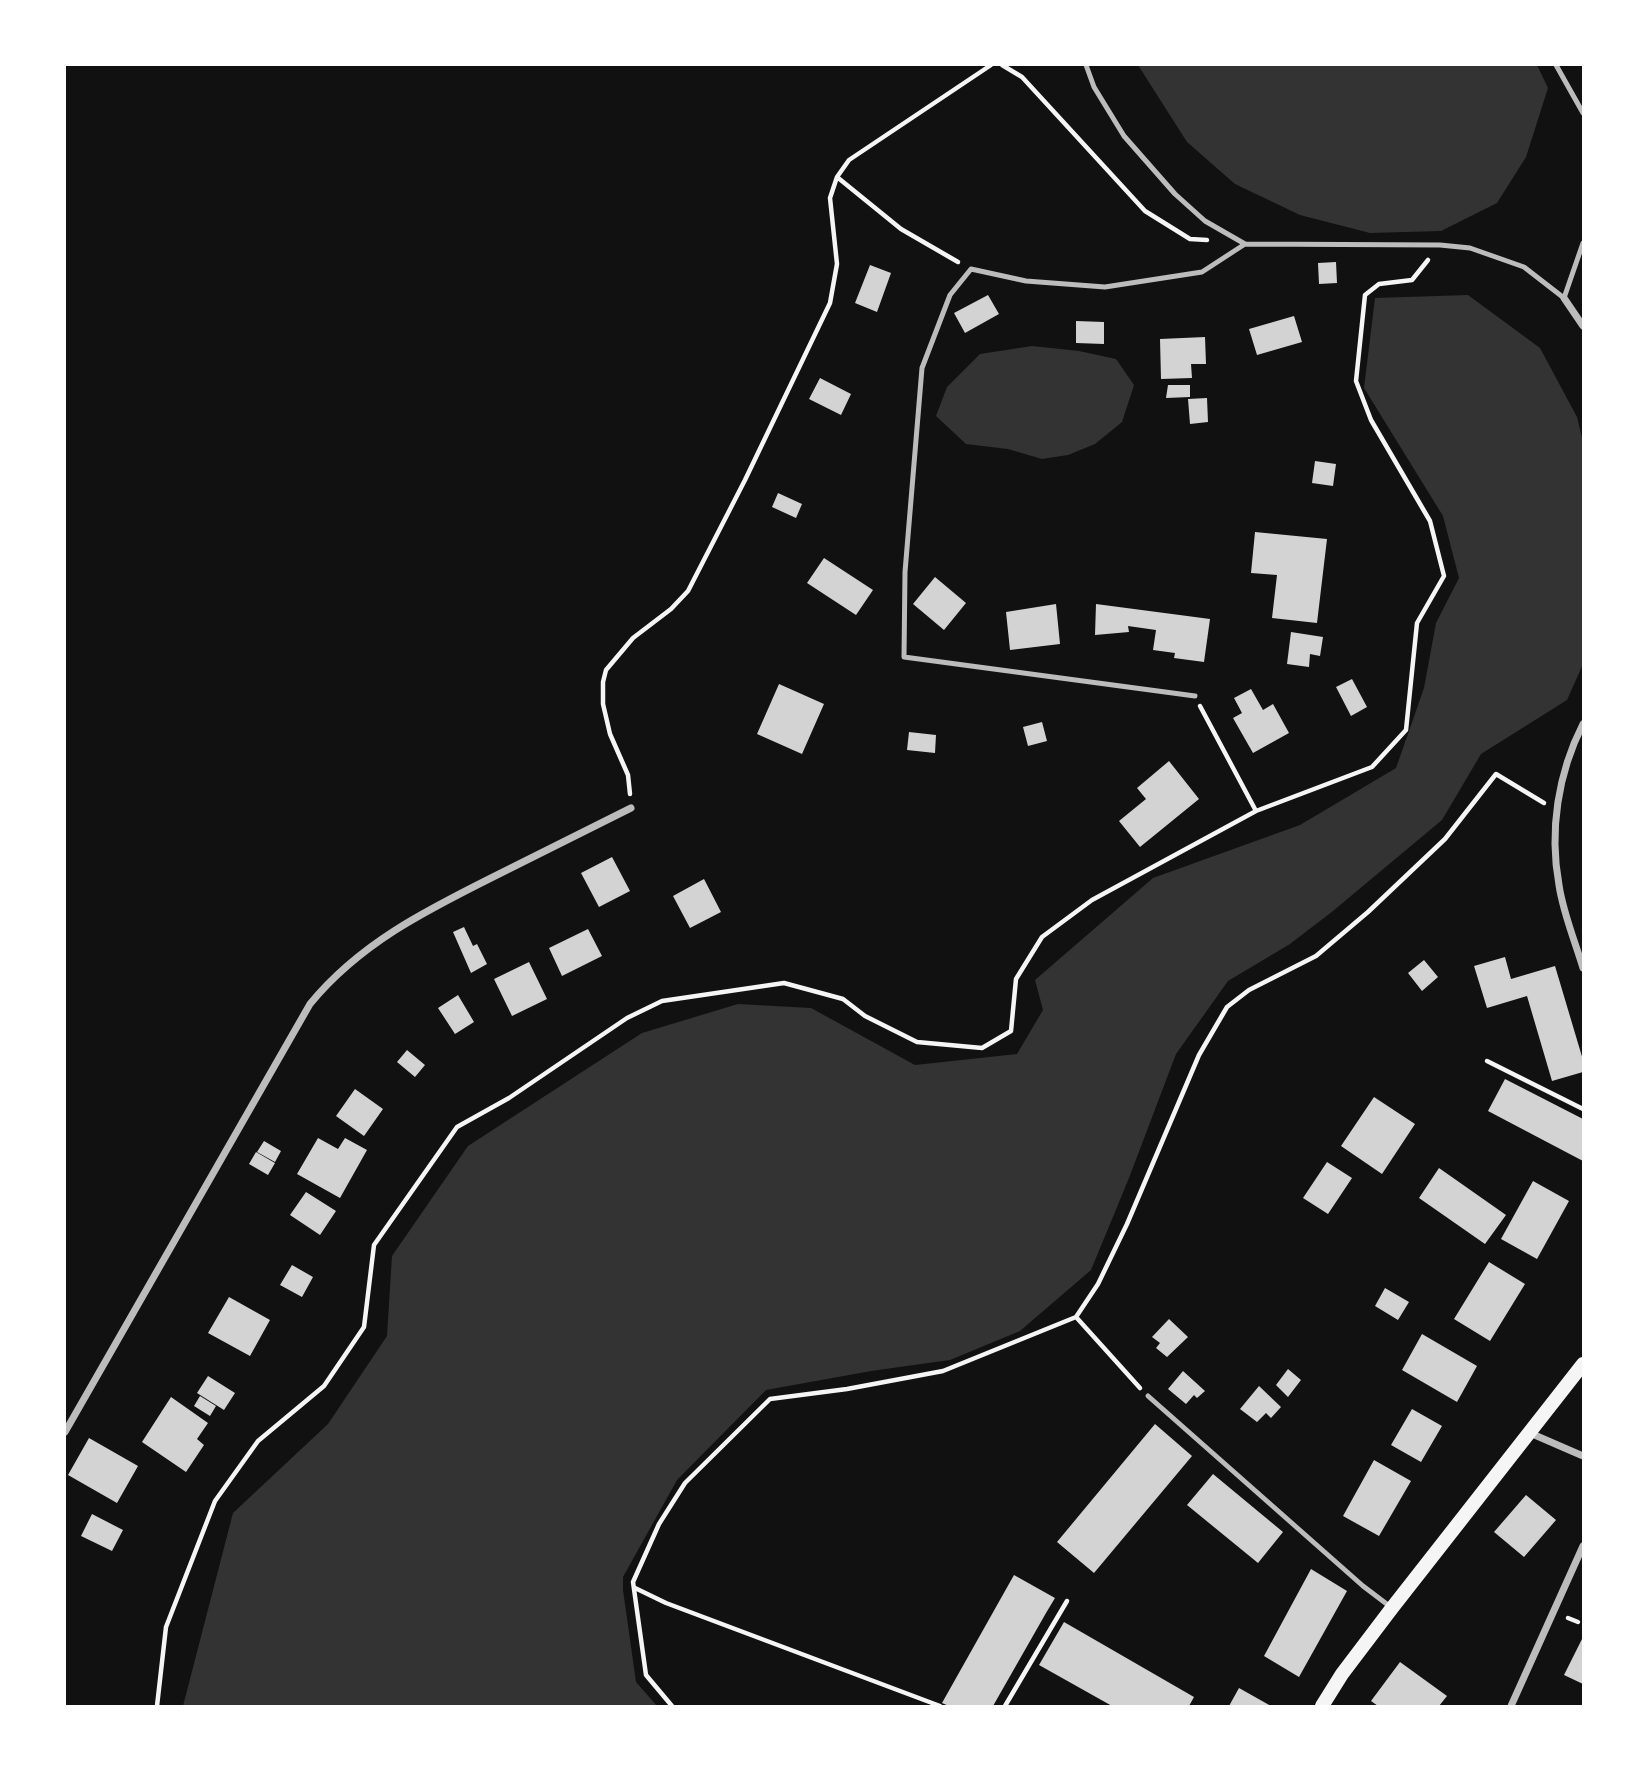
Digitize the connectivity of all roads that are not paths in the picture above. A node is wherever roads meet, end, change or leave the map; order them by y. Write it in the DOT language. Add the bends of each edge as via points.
graph roads {
  1 [pos="1086,65"];
  2 [pos="1556,65"];
  3 [pos="1583,113"];
  4 [pos="1583,243"];
  5 [pos="1245,244"];
  6 [pos="1564,298"];
  7 [pos="1583,326"];
  8 [pos="1195,696"];
  9 [pos="1583,724"];
  10 [pos="631,808"];
  11 [pos="1583,968"];
  12 [pos="1583,1364"];
  13 [pos="1148,1396"];
  14 [pos="65,1432"];
  15 [pos="1530,1433"];
  16 [pos="1583,1456"];
  17 [pos="1583,1546"];
  18 [pos="1392,1608"];
  19 [pos="1322,1706"];
  20 [pos="1511,1706"];
  1 -- 5 [label="lane" via="1124,136 1166,184 1205,221"];
  2 -- 3 [label="lane"];
  4 -- 6 [label="lane"];
  5 -- 6 [label="lane" via="1470,248 1524,267"];
  5 -- 8 [label="lane" via="1202,272 1105,287 1026,281 971,270 950,296 922,368 905,572 904,657"];
  6 -- 7 [label="street"];
  9 -- 11 [label="street" via="1561,787 1553,835 1559,887"];
  10 -- 14 [label="street" via="410,920 351,961 325,986 310,1004"];
  12 -- 15 [label="main road"];
  13 -- 18 [label="lane"];
  15 -- 16 [label="street"];
  15 -- 18 [label="main road"];
  17 -- 20 [label="street"];
  18 -- 19 [label="main road"];
}
